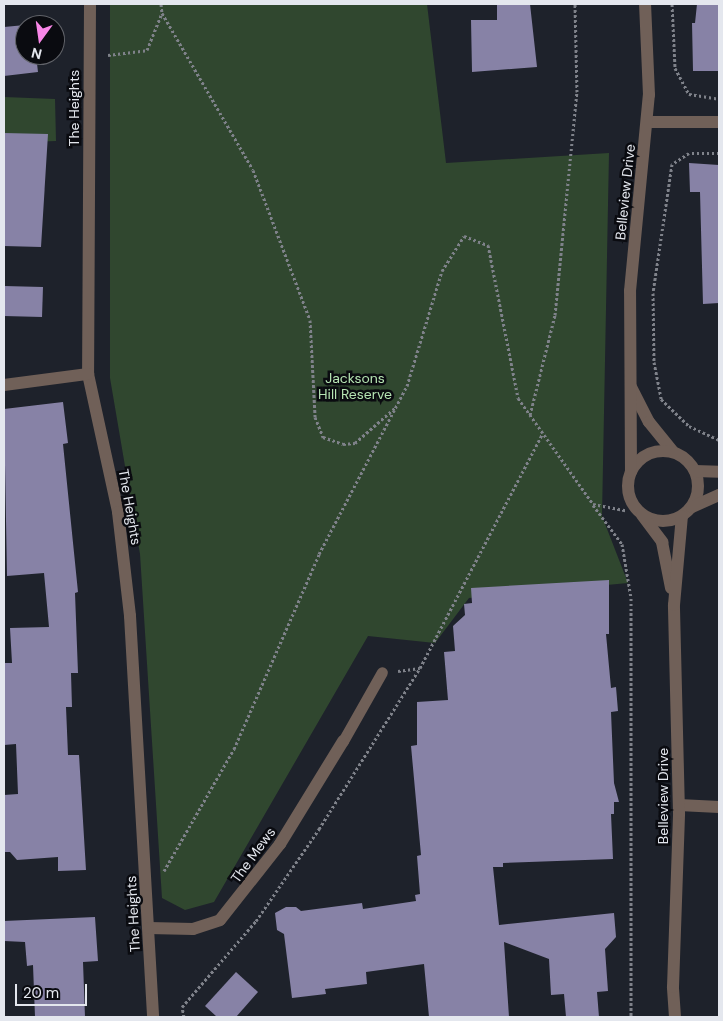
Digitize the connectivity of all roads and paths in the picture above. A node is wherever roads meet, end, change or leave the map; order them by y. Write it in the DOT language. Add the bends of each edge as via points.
graph roads {
  1 [pos="90,4"];
  2 [pos="161,4"];
  3 [pos="575,4"];
  4 [pos="645,4"];
  5 [pos="672,4"];
  6 [pos="162,12"];
  7 [pos="90,58"];
  8 [pos="719,99"];
  9 [pos="646,122"];
  10 [pos="719,122"];
  11 [pos="719,153"];
  12 [pos="88,374"];
  13 [pos="629,383"];
  14 [pos="4,385"];
  15 [pos="398,405"];
  16 [pos="530,415"];
  17 [pos="543,433"];
  18 [pos="719,440"];
  19 [pos="673,452"];
  20 [pos="695,471"];
  21 [pos="631,472"];
  22 [pos="719,472"];
  23 [pos="719,495"];
  24 [pos="593,504"];
  25 [pos="692,507"];
  26 [pos="640,512"];
  27 [pos="682,516"];
  28 [pos="674,605"];
  29 [pos="420,668"];
  30 [pos="382,672"];
  31 [pos="343,741"];
  32 [pos="679,805"];
  33 [pos="719,807"];
  34 [pos="147,900"];
  35 [pos="148,928"];
  36 [pos="673,986"];
  37 [pos="154,1017"];
  38 [pos="184,1017"];
  39 [pos="631,1017"];
  40 [pos="667,1017"];
  41 [pos="675,1017"];
  1 -- 7 [label="street, The Heights"];
  2 -- 6 [label="path"];
  3 -- 16 [label="path" via="577,92 555,315"];
  4 -- 9 [label="street, Belleview Drive" via="649,95"];
  5 -- 8 [label="path" via="675,68 688,94"];
  6 -- 7 [label="path" via="147,50"];
  6 -- 15 [label="path" via="253,170 310,320 315,417 323,437 343,444 355,443"];
  7 -- 12 [label="street, The Heights"];
  9 -- 10 [label="street"];
  9 -- 13 [label="street, Belleview Drive" via="630,291"];
  11 -- 18 [label="path" via="689,153 672,164 653,293 654,362 661,399 689,426"];
  12 -- 14 [label="street"];
  12 -- 34 [label="street, The Heights" via="118,512 124,561"];
  13 -- 19 [label="street, Belleview Drive" via="649,422"];
  13 -- 21 [label="street, Belleview Drive"];
  15 -- 16 [label="path" via="407,386 442,271 464,236 488,245 518,398"];
  15 -- 34 [label="path" via="319,554 234,749"];
  16 -- 17 [label="path"];
  17 -- 24 [label="path"];
  17 -- 29 [label="path"];
  19 -- 20 [label="street" via="690,462"];
  19 -- 21 [label="street" via="653,452 636,463"];
  20 -- 22 [label="street"];
  20 -- 25 [label="street" via="699,489"];
  21 -- 26 [label="street" via="629,494"];
  23 -- 25 [label="street"];
  24 -- 26 [label="path"];
  24 -- 39 [label="path" via="622,544 631,598"];
  25 -- 27 [label="street"];
  26 -- 27 [label="street" via="660,521"];
  26 -- 28 [label="street, Belleview Drive" via="662,542"];
  27 -- 28 [label="street, Belleview Drive"];
  28 -- 32 [label="street, Belleview Drive"];
  29 -- 30 [label="path"];
  29 -- 38 [label="path" via="320,829 256,921 182,1006"];
  30 -- 31 [label="lane"];
  31 -- 35 [label="street, The Mews" via="280,844 220,920 193,929"];
  32 -- 33 [label="street"];
  32 -- 36 [label="street, Belleview Drive"];
  34 -- 35 [label="street, The Heights"];
  35 -- 37 [label="street, The Heights"];
  36 -- 40 [label="street, Belleview Drive"];
  36 -- 41 [label="street, Belleview Drive"];
}
